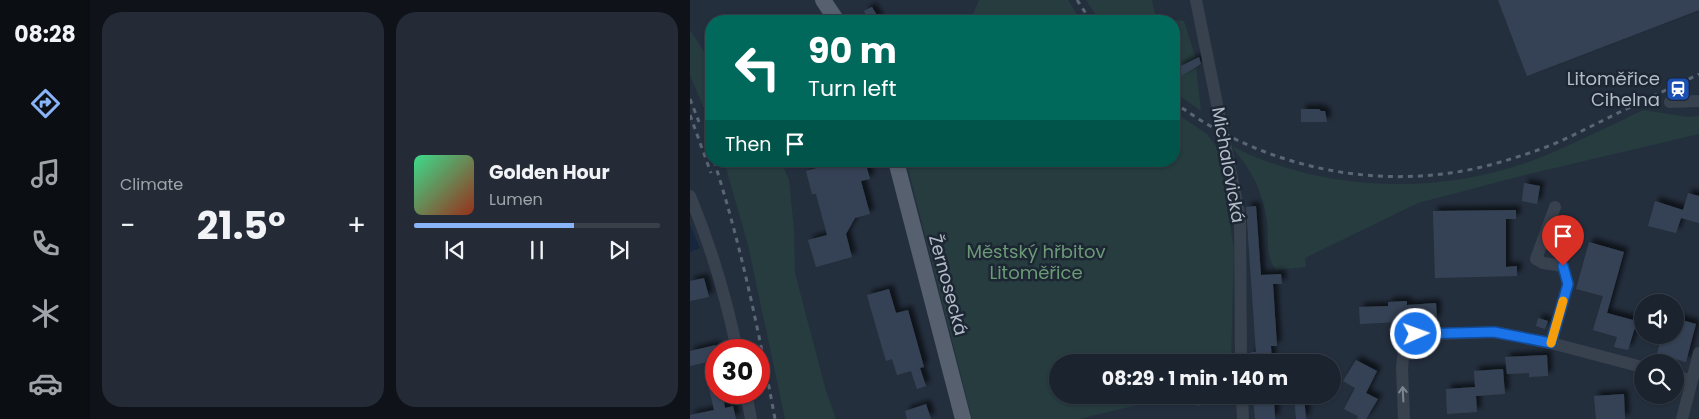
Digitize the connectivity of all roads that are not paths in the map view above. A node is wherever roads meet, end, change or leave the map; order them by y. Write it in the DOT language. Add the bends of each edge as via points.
graph roads {
  1 [pos="823,0"];
  2 [pos="1196,0"];
  3 [pos="833,15"];
  4 [pos="1699,101"];
  5 [pos="1670,102"];
  6 [pos="898,167"];
  7 [pos="690,196"];
  8 [pos="1555,207"];
  9 [pos="735,339"];
  10 [pos="1551,343"];
  11 [pos="1699,353"];
  12 [pos="1241,354"];
  13 [pos="1634,365"];
  14 [pos="1684,378"];
  15 [pos="1691,380"];
  16 [pos="748,404"];
  17 [pos="1242,404"];
  18 [pos="751,419"];
  19 [pos="962,419"];
  20 [pos="1243,419"];
  21 [pos="1404,419"];
  22 [pos="1682,419"];
  1 -- 3 [label="main road"];
  2 -- 12 [label="street, Michalovická" via="1240,218"];
  4 -- 5 [label="street"];
  6 -- 19 [label="main road, Žernosecká"];
  7 -- 9 [label="street" via="711,250"];
  8 -- 10 [label="street" via="1536,259 1563,266 1568,284"];
  10 -- 13 [label="street"];
  21 -- 10 [label="street, one-way" via="1404,349 1416,334 1494,332"];
  11 -- 15 [label="street"];
  14 -- 15 [label="street"];
  15 -- 22 [label="street"];
  16 -- 18 [label="street"];
  17 -- 20 [label="street"];
}
